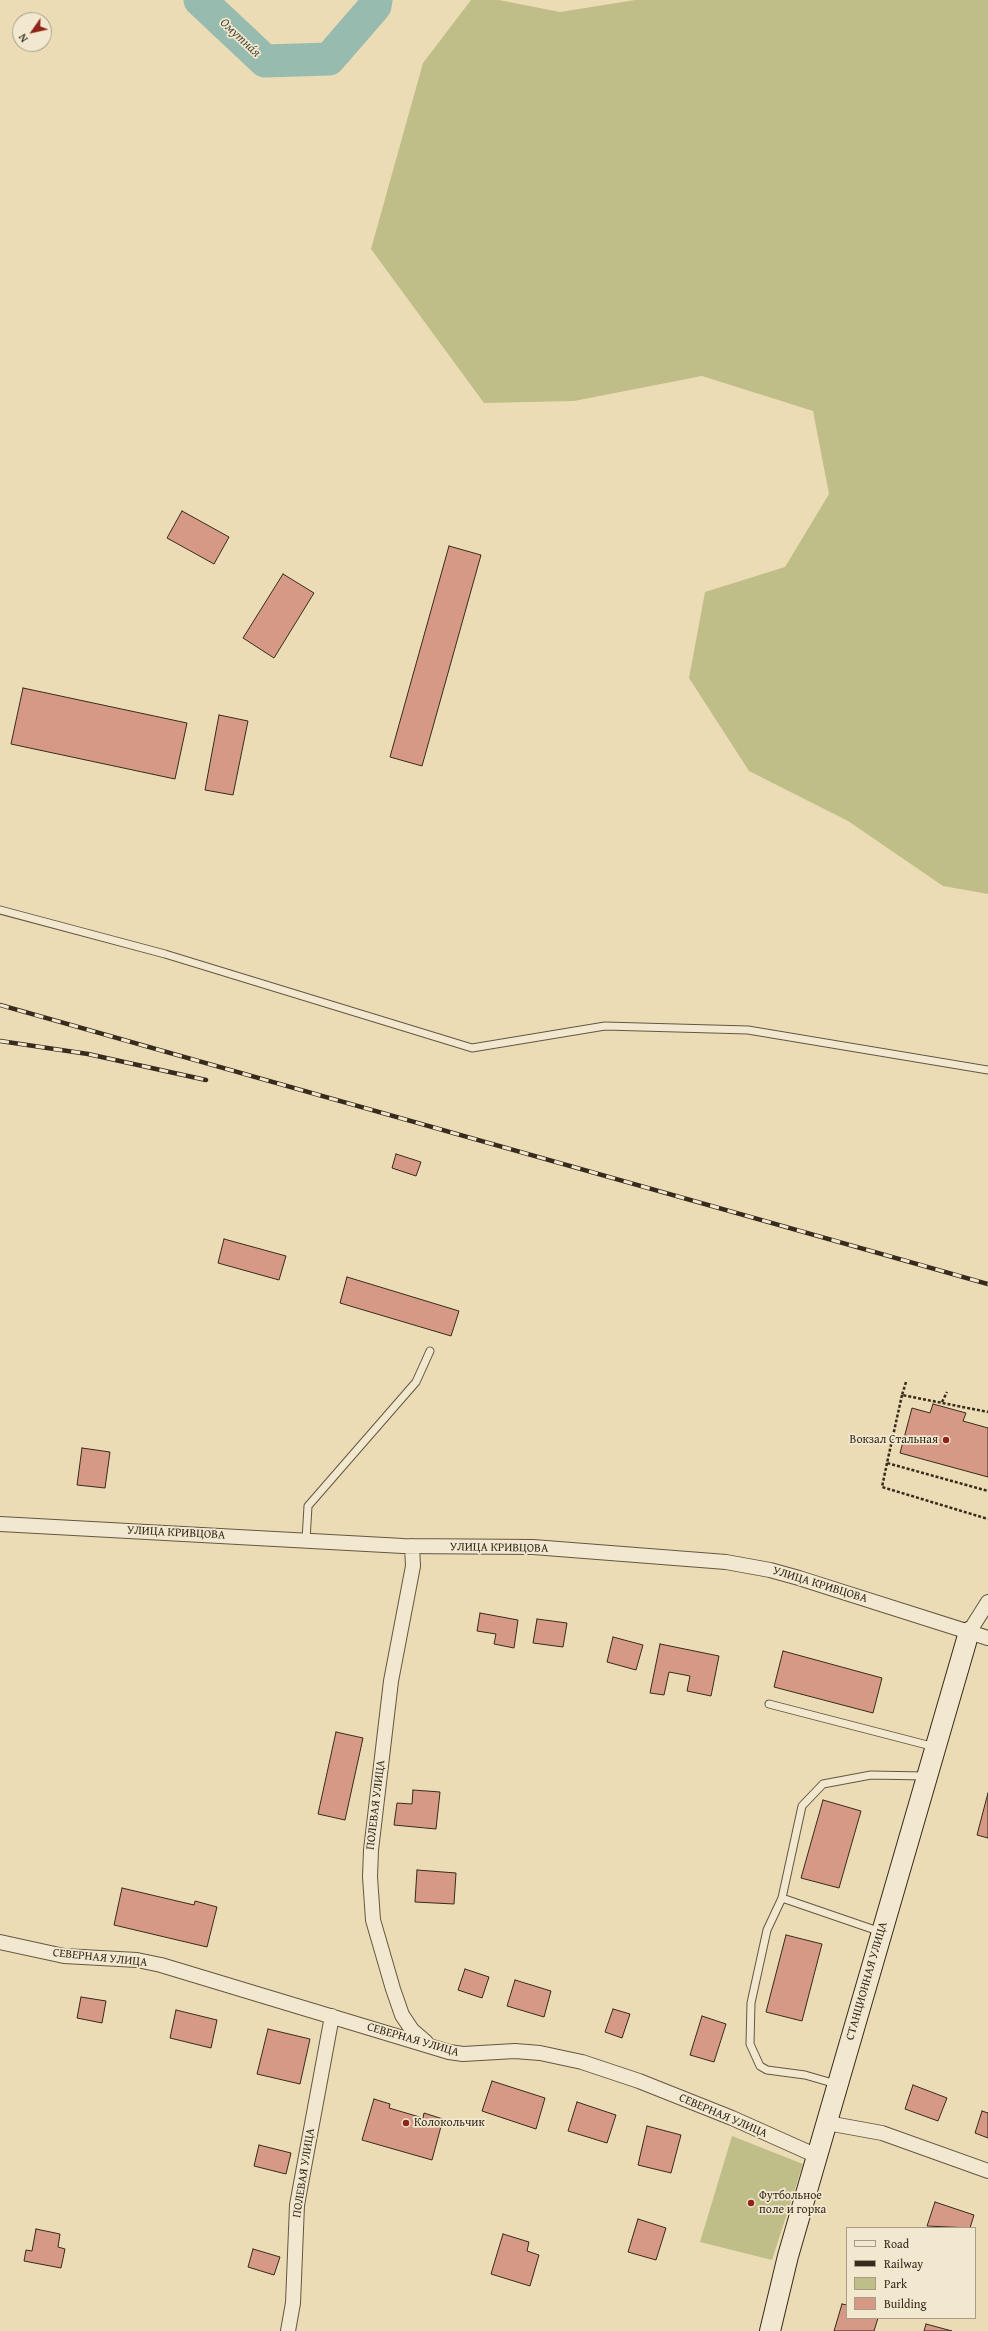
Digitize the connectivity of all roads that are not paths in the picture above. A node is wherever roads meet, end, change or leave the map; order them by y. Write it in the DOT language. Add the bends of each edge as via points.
graph roads {
  1 [pos="0,910"];
  2 [pos="988,1070"];
  3 [pos="430,1351"];
  4 [pos="0,1524"];
  5 [pos="306,1540"];
  6 [pos="412,1546"];
  7 [pos="988,1602"];
  8 [pos="969,1632"];
  9 [pos="988,1638"];
  10 [pos="769,1704"];
  11 [pos="935,1747"];
  12 [pos="926,1776"];
  13 [pos="782,1898"];
  14 [pos="881,1933"];
  15 [pos="0,1942"];
  16 [pos="332,2016"];
  17 [pos="435,2048"];
  18 [pos="838,2085"];
  19 [pos="827,2123"];
  20 [pos="817,2156"];
  21 [pos="988,2171"];
  22 [pos="288,2331"];
  23 [pos="770,2331"];
  1 -- 2 [label="lane" via="165,954 472,1048 605,1026 748,1030"];
  3 -- 5 [label="lane" via="416,1382 308,1506"];
  4 -- 5 [label="street, УЛИЦА КРИВЦОВА"];
  5 -- 6 [label="street, УЛИЦА КРИВЦОВА"];
  6 -- 8 [label="street, УЛИЦА КРИВЦОВА" via="532,1547 726,1562 799,1578"];
  6 -- 17 [label="street, ПОЛЕВАЯ УЛИЦА" via="413,1566 391,1681 371,1850 371,1906 402,2015 419,2038"];
  7 -- 8 [label="street"];
  8 -- 9 [label="street, УЛИЦА КРИВЦОВА"];
  8 -- 11 [label="street, СТАНЦИОННАЯ УЛИЦА"];
  10 -- 11 [label="lane"];
  11 -- 12 [label="street, СТАНЦИОННАЯ УЛИЦА"];
  12 -- 13 [label="lane" via="871,1775 823,1784 802,1806"];
  12 -- 14 [label="street, СТАНЦИОННАЯ УЛИЦА"];
  13 -- 14 [label="lane"];
  13 -- 18 [label="lane" via="767,1930 751,2003 750,2044 760,2066 767,2070 805,2075"];
  14 -- 18 [label="street, СТАНЦИОННАЯ УЛИЦА"];
  15 -- 16 [label="street, СЕВЕРНАЯ УЛИЦА" via="64,1956 137,1960 161,1965"];
  16 -- 17 [label="street, СЕВЕРНАЯ УЛИЦА"];
  16 -- 22 [label="street, ПОЛЕВАЯ УЛИЦА" via="297,2205 293,2303"];
  17 -- 20 [label="street, СЕВЕРНАЯ УЛИЦА" via="463,2054 515,2051 540,2053 582,2062 639,2081 732,2118"];
  18 -- 19 [label="street, СТАНЦИОННАЯ УЛИЦА"];
  19 -- 20 [label="street, СТАНЦИОННАЯ УЛИЦА"];
  19 -- 21 [label="street" via="882,2133"];
  20 -- 23 [label="street, СТАНЦИОННАЯ УЛИЦА" via="788,2256"];
}
